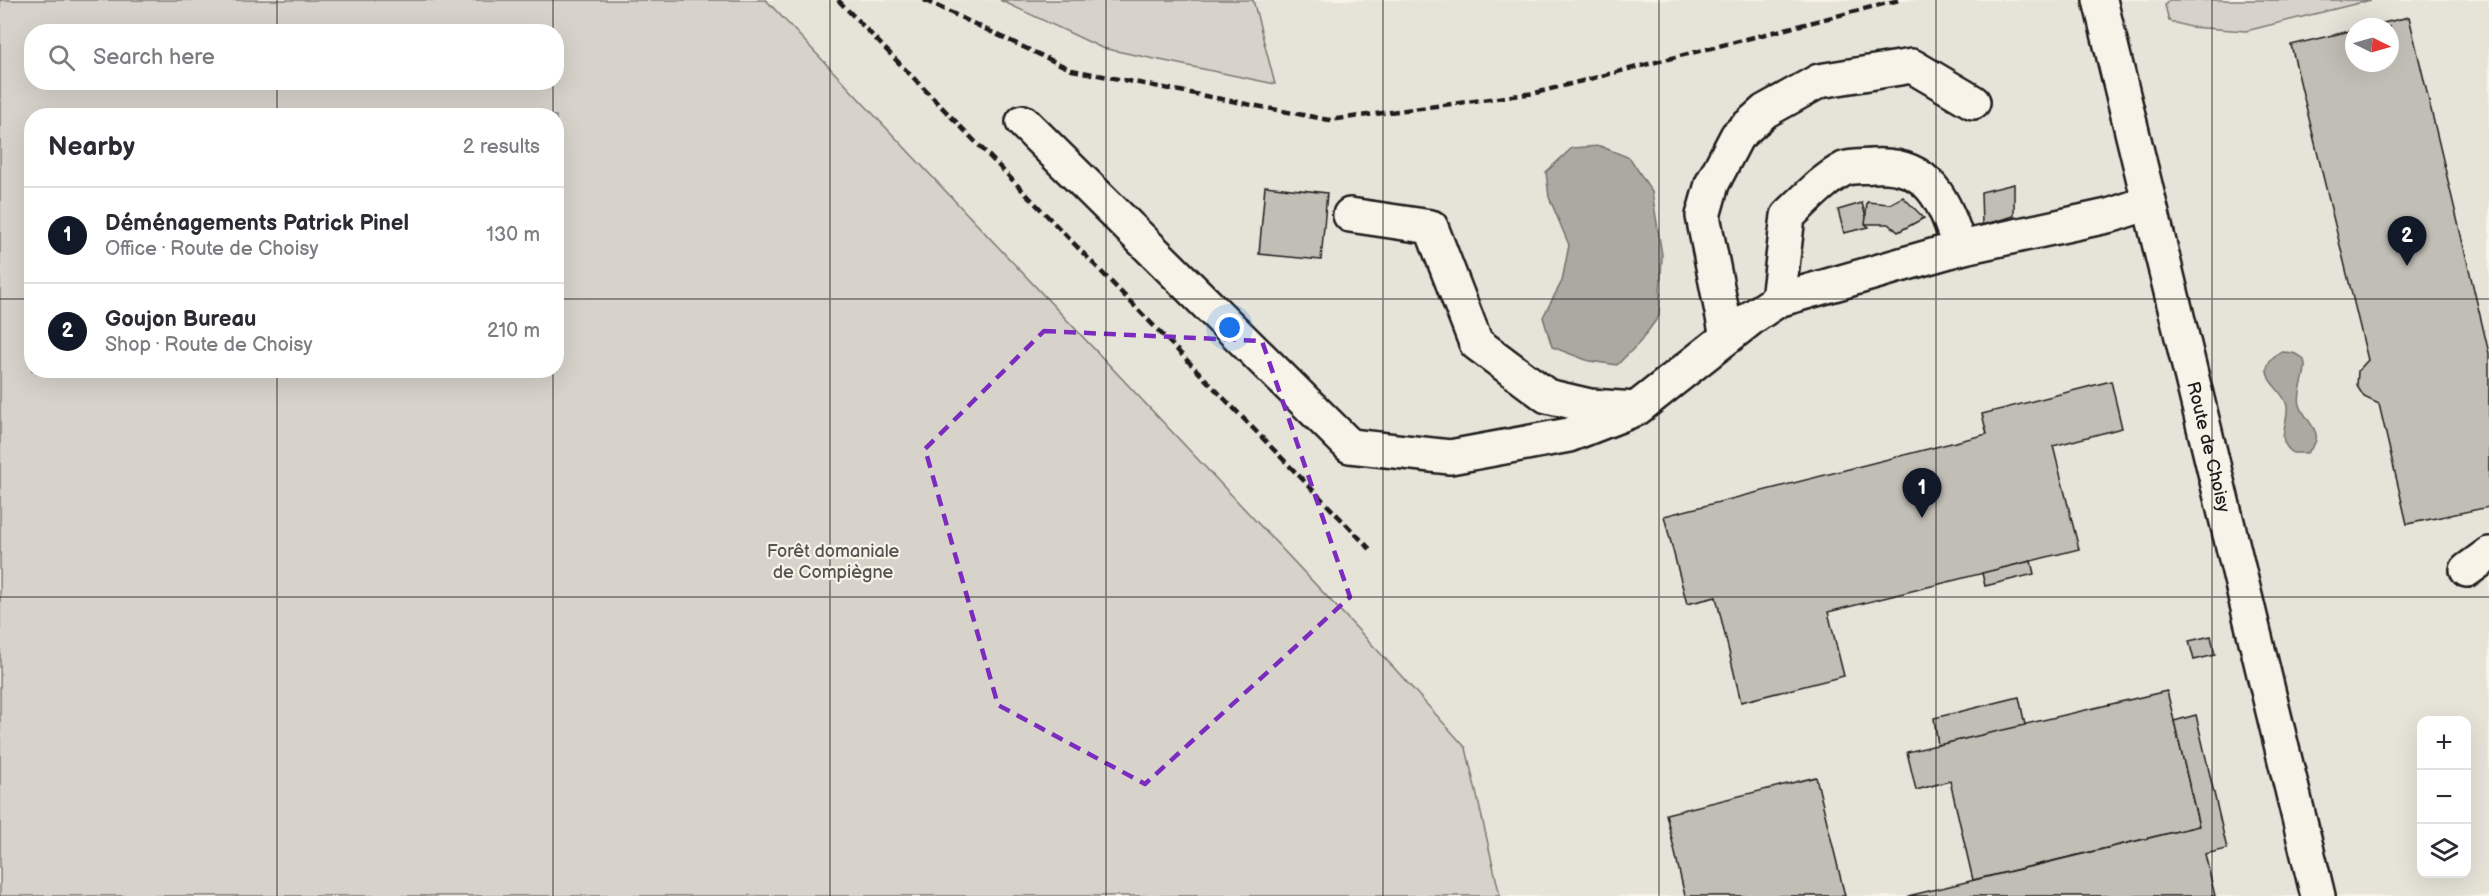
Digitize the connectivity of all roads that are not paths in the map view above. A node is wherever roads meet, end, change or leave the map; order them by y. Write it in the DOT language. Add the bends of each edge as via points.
graph roads {
  1 [pos="2100,0"];
  2 [pos="1973,102"];
  3 [pos="1023,122"];
  4 [pos="2148,202"];
  5 [pos="1350,215"];
  6 [pos="1960,248"];
  7 [pos="1778,300"];
  8 [pos="1727,337"];
  9 [pos="1636,409"];
  10 [pos="2318,896"];
  1 -- 4 [label="street, Route de Choisy"];
  2 -- 8 [label="street" via="1912,66 1819,81 1765,111 1737,136 1712,184 1703,216"];
  3 -- 9 [label="street" via="1350,446 1450,457 1569,435"];
  4 -- 6 [label="street" via="2112,215"];
  4 -- 10 [label="street, Route de Choisy"];
  5 -- 9 [label="street" via="1431,227 1476,343 1548,396 1590,406"];
  6 -- 7 [label="street"];
  6 -- 7 [label="street" via="1947,209 1924,179 1883,166 1846,168 1788,216"];
  7 -- 8 [label="street"];
  8 -- 9 [label="street"];
}
